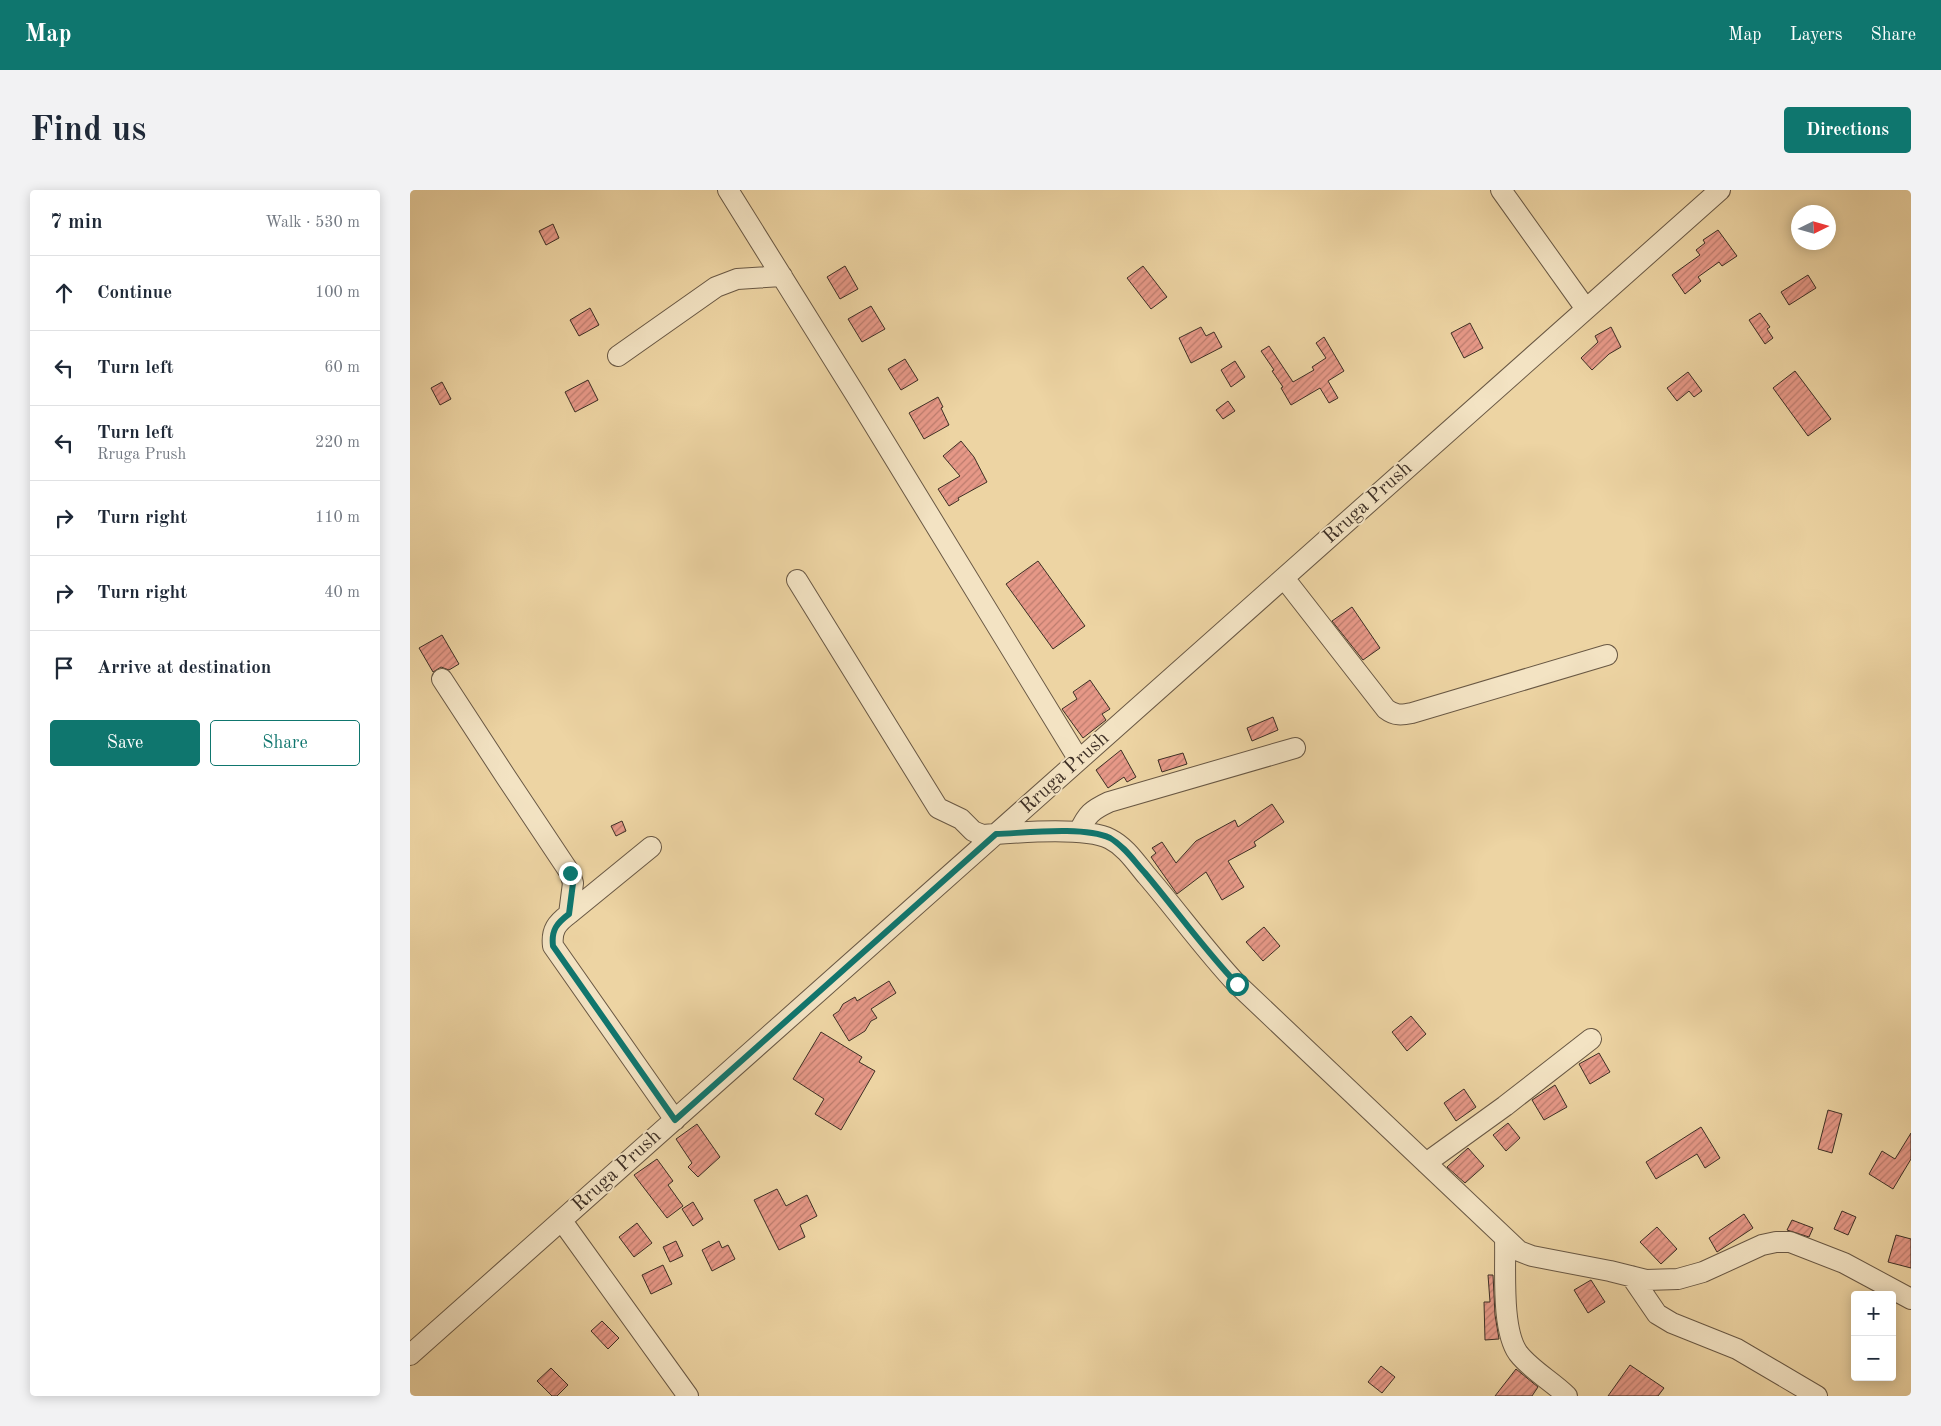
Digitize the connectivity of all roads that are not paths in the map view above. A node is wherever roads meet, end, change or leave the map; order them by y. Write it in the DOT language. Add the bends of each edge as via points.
graph roads {
  1 [pos="728,190"];
  2 [pos="1501,190"];
  3 [pos="1720,190"];
  4 [pos="782,276"];
  5 [pos="1586,309"];
  6 [pos="618,356"];
  7 [pos="1284,578"];
  8 [pos="797,580"];
  9 [pos="1607,656"];
  10 [pos="442,679"];
  11 [pos="1295,748"];
  12 [pos="1079,760"];
  13 [pos="1079,832"];
  14 [pos="996,834"];
  15 [pos="651,847"];
  16 [pos="569,914"];
  17 [pos="1591,1039"];
  18 [pos="675,1120"];
  19 [pos="1426,1163"];
  20 [pos="562,1220"];
  21 [pos="1505,1239"];
  22 [pos="1631,1276"];
  23 [pos="1911,1299"];
  24 [pos="410,1355"];
  25 [pos="688,1396"];
  26 [pos="1567,1396"];
  27 [pos="1817,1396"];
  1 -- 4 [label="street"];
  2 -- 5 [label="street"];
  3 -- 5 [label="street, Rruga Prush"];
  4 -- 6 [label="street" via="737,279 716,287"];
  4 -- 12 [label="street"];
  5 -- 7 [label="street, Rruga Prush"];
  7 -- 9 [label="street" via="1392,714 1412,713"];
  7 -- 12 [label="street, Rruga Prush"];
  8 -- 14 [label="street" via="938,808 961,819 973,831"];
  10 -- 16 [label="street" via="570,873 573,883"];
  11 -- 13 [label="street" via="1110,802 1094,809 1085,818"];
  12 -- 14 [label="street, Rruga Prush"];
  13 -- 14 [label="street"];
  13 -- 19 [label="street" via="1110,838 1123,848 1237,984"];
  14 -- 18 [label="street, Rruga Prush"];
  15 -- 16 [label="street"];
  16 -- 18 [label="street" via="557,923 551,935 553,946"];
  17 -- 19 [label="street"];
  18 -- 20 [label="street, Rruga Prush"];
  19 -- 21 [label="street"];
  20 -- 24 [label="street, Rruga Prush"];
  20 -- 25 [label="street"];
  21 -- 22 [label="street" via="1519,1251 1532,1256"];
  21 -- 26 [label="street" via="1511,1339 1529,1365"];
  22 -- 23 [label="street" via="1646,1280 1678,1279 1704,1272 1762,1246 1790,1242 1844,1262"];
  22 -- 27 [label="street" via="1657,1314 1737,1349"];
}
